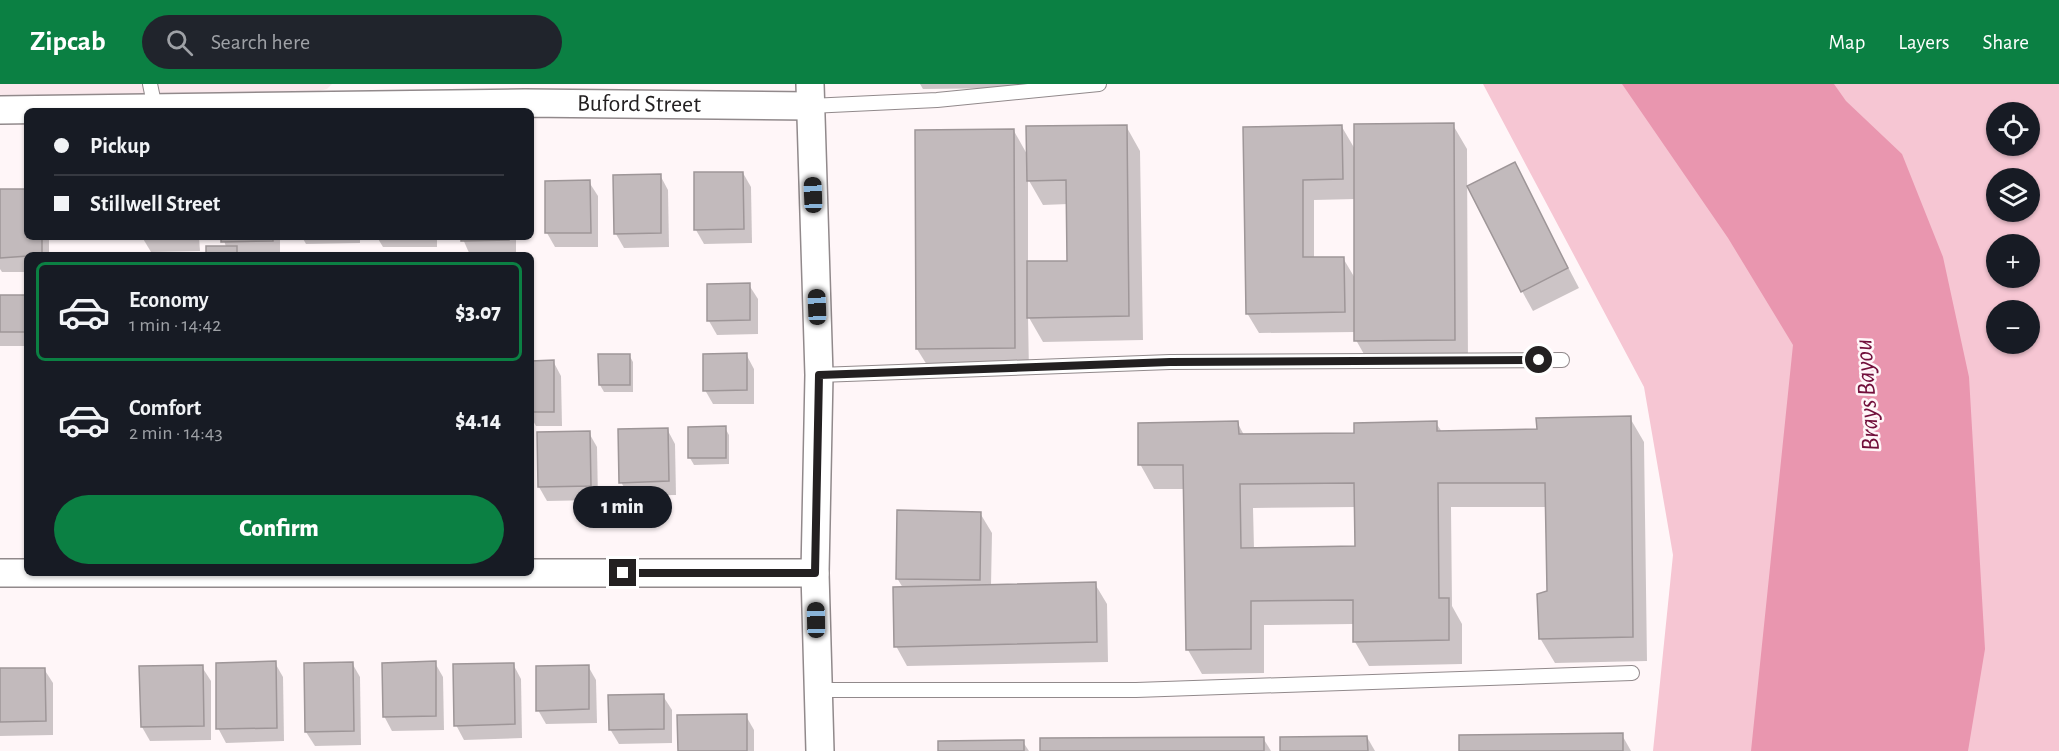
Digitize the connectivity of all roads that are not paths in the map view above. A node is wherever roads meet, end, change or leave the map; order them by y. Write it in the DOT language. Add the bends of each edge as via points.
graph roads {
  1 [pos="1099,84"];
  2 [pos="351,95"];
  3 [pos="810,95"];
  4 [pos="152,96"];
  5 [pos="0,110"];
  6 [pos="1563,360"];
  7 [pos="819,375"];
  8 [pos="0,573"];
  9 [pos="24,573"];
  10 [pos="534,573"];
  11 [pos="815,573"];
  12 [pos="1632,673"];
  13 [pos="818,690"];
  14 [pos="820,751"];
  1 -- 3 [label="lane" via="937,100"];
  2 -- 3 [label="street, Buford Street" via="525,103"];
  2 -- 4 [label="street, Buford Street"];
  3 -- 7 [label="street"];
  4 -- 5 [label="street, Buford Street"];
  6 -- 7 [label="lane" via="1170,362"];
  7 -- 11 [label="street"];
  8 -- 9 [label="street"];
  10 -- 11 [label="street"];
  11 -- 13 [label="street"];
  12 -- 13 [label="lane" via="1136,690"];
  13 -- 14 [label="street"];
}
